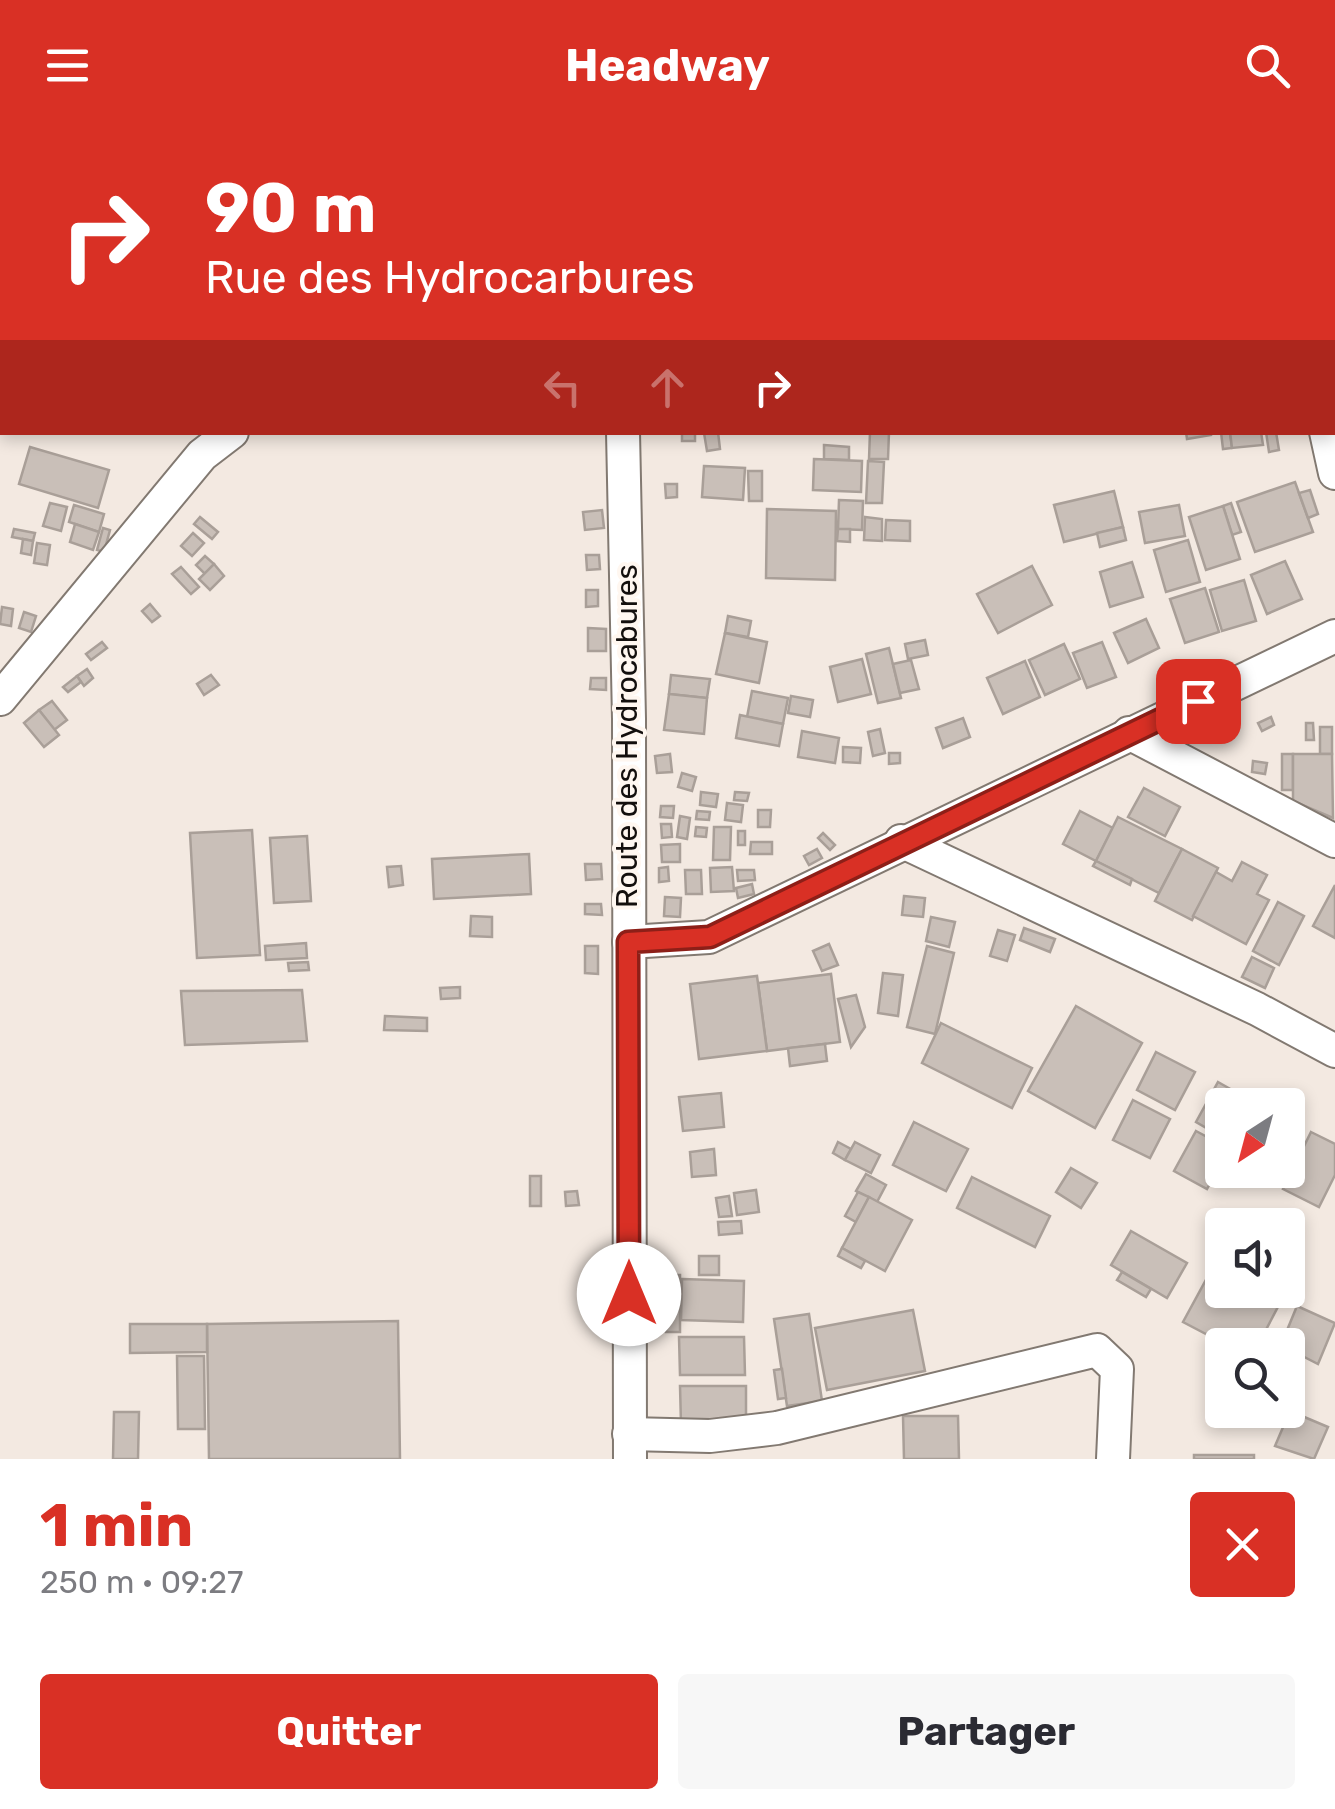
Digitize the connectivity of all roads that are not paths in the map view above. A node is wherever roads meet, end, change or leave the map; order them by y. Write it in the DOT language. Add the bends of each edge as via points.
graph roads {
  1 [pos="228,435"];
  2 [pos="624,435"];
  3 [pos="1327,435"];
  4 [pos="1335,473"];
  5 [pos="1335,636"];
  6 [pos="0,699"];
  7 [pos="1129,733"];
  8 [pos="901,841"];
  9 [pos="1335,841"];
  10 [pos="628,942"];
  11 [pos="1335,1051"];
  12 [pos="630,1446"];
  13 [pos="1114,1459"];
  1 -- 6 [label="street" via="202,455"];
  2 -- 10 [label="street, Route des Hydrocabures"];
  3 -- 4 [label="street"];
  5 -- 7 [label="street"];
  7 -- 8 [label="street"];
  7 -- 9 [label="street"];
  8 -- 10 [label="street" via="710,937"];
  8 -- 11 [label="street"];
  10 -- 12 [label="street, Route des Hydrocabures"];
  12 -- 13 [label="street" via="777,1428 1097,1350 1116,1369"];
}
